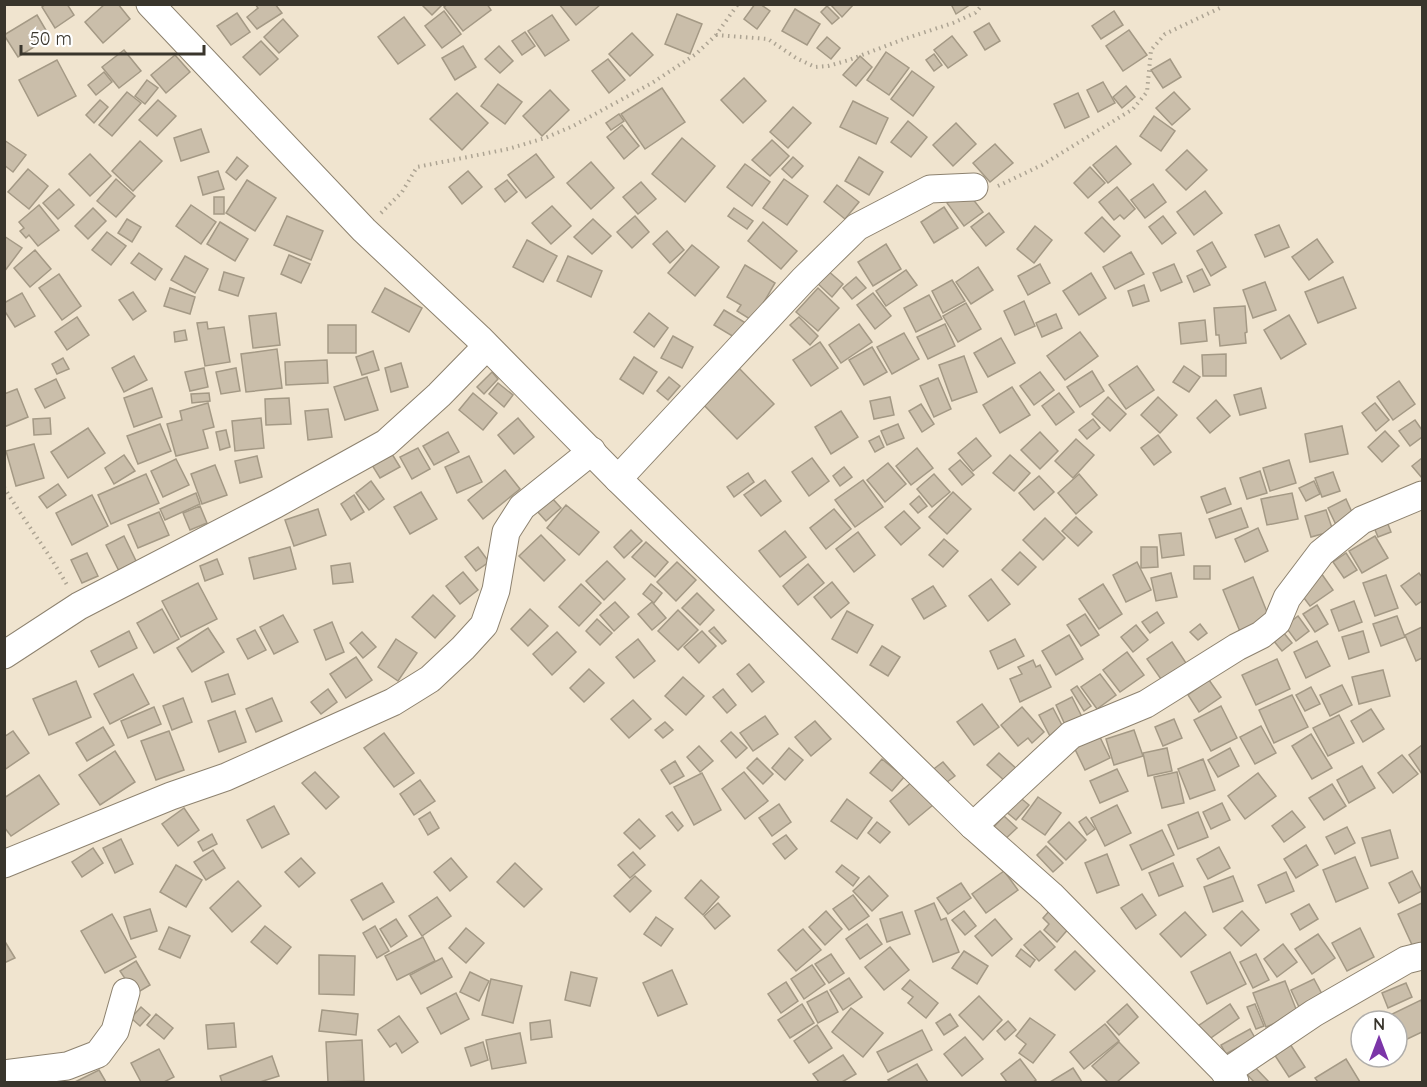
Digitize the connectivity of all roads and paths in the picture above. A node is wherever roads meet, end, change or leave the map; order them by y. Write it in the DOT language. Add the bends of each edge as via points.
graph roads {
  1 [pos="150,4"];
  2 [pos="738,4"];
  3 [pos="983,4"];
  4 [pos="1222,7"];
  5 [pos="716,35"];
  6 [pos="974,187"];
  7 [pos="364,230"];
  8 [pos="486,346"];
  9 [pos="592,451"];
  10 [pos="618,479"];
  11 [pos="4,487"];
  12 [pos="1422,495"];
  13 [pos="79,606"];
  14 [pos="4,655"];
  15 [pos="973,826"];
  16 [pos="4,864"];
  17 [pos="1422,956"];
  18 [pos="126,993"];
  19 [pos="4,1074"];
  20 [pos="1230,1078"];
  1 -- 7 [label="street"];
  2 -- 5 [label="path"];
  3 -- 5 [label="path" via="975,13 953,23 828,66 815,67 768,39"];
  4 -- 6 [label="path" via="1165,34 1151,50 1148,92 1133,109 1042,165 995,188"];
  5 -- 7 [label="path" via="696,54 652,83 573,126 508,149 417,167 402,192"];
  6 -- 10 [label="street" via="930,189 857,227"];
  7 -- 8 [label="street"];
  8 -- 9 [label="street"];
  8 -- 13 [label="street" via="386,444"];
  9 -- 10 [label="street"];
  9 -- 16 [label="street" via="522,507 506,532 496,590 484,625 430,679 393,702 226,777"];
  10 -- 15 [label="street"];
  11 -- 13 [label="path"];
  12 -- 15 [label="street" via="1362,520 1321,553 1287,598 1277,622 1261,635 1146,704 1071,735"];
  13 -- 14 [label="street"];
  15 -- 20 [label="street" via="1051,895"];
  17 -- 20 [label="street" via="1406,960 1314,1013"];
  18 -- 19 [label="street" via="115,1031 98,1054 67,1066"];
}
